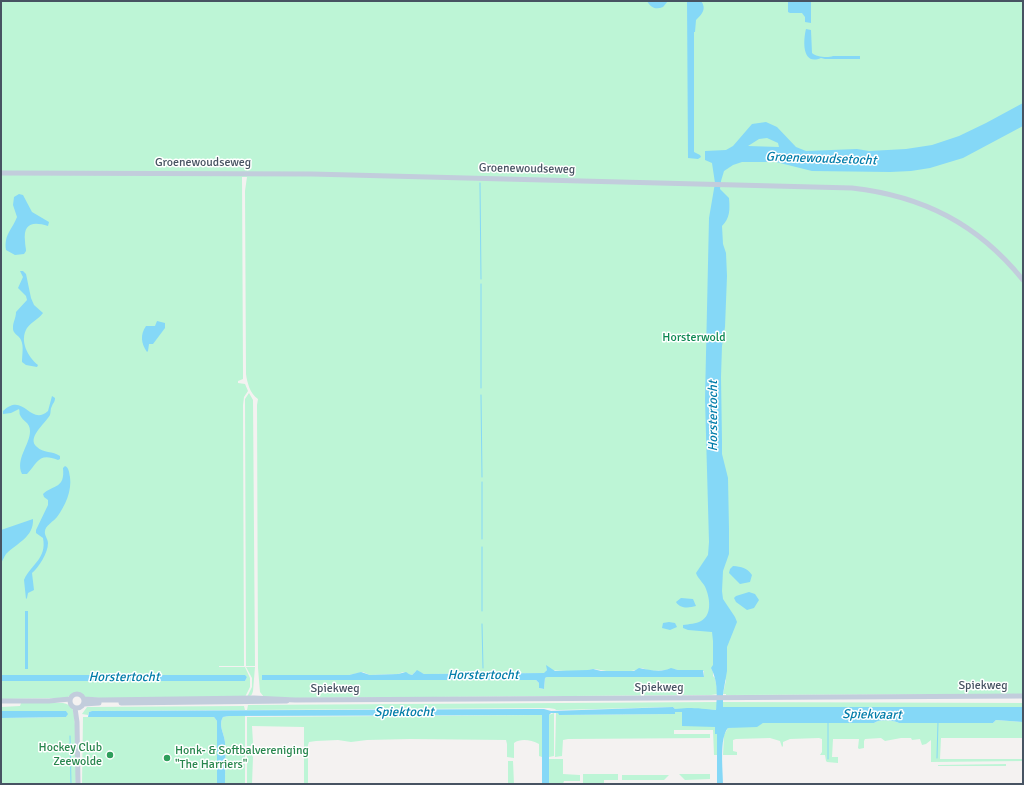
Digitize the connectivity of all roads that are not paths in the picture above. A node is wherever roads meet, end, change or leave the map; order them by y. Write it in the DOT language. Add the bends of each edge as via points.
graph roads {
  1 [pos="1,173"];
  2 [pos="1023,280"];
  3 [pos="1023,696"];
  4 [pos="1,701"];
  5 [pos="70,701"];
  6 [pos="84,701"];
  7 [pos="77,708"];
  8 [pos="78,784"];
  1 -- 2 [label="street, Groenewoudseweg" via="282,173 852,188 897,196 940,212 972,231 1004,258"];
  3 -- 6 [label="street, Spiekweg" via="296,700 259,698"];
  4 -- 5 [label="street"];
  5 -- 6 [label="street" via="74,694 77,694 82,696"];
  5 -- 7 [label="street"];
  6 -- 7 [label="street"];
  7 -- 8 [label="street"];
}
